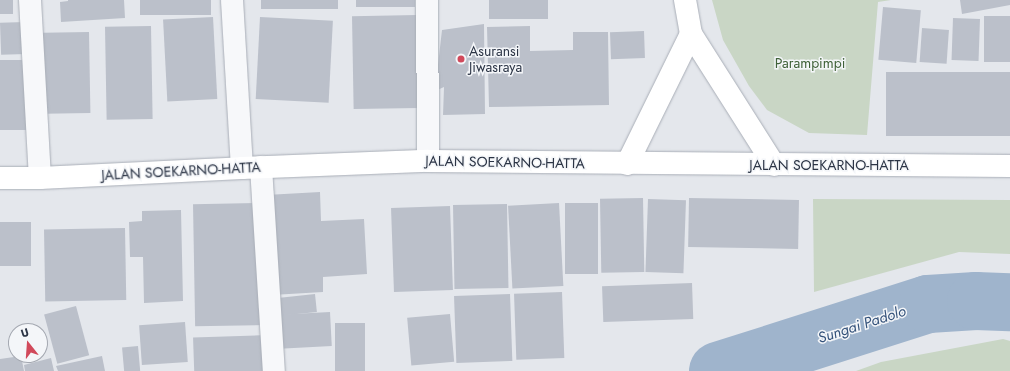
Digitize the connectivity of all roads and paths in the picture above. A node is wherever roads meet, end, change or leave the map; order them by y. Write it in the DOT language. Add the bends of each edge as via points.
graph roads {
  1 [pos="30,0"];
  2 [pos="232,0"];
  3 [pos="427,0"];
  4 [pos="685,0"];
  5 [pos="691,34"];
  6 [pos="428,161"];
  7 [pos="626,164"];
  8 [pos="774,165"];
  9 [pos="1010,166"];
  10 [pos="251,167"];
  11 [pos="0,178"];
  12 [pos="40,178"];
  13 [pos="274,371"];
  1 -- 12 [label="street"];
  2 -- 10 [label="street"];
  3 -- 6 [label="street"];
  4 -- 5 [label="main road"];
  5 -- 7 [label="main road"];
  5 -- 8 [label="main road"];
  6 -- 7 [label="main road, JALAN SOEKARNO-HATTA"];
  6 -- 10 [label="main road, JALAN SOEKARNO-HATTA"];
  7 -- 8 [label="main road, JALAN SOEKARNO-HATTA"];
  8 -- 9 [label="main road, JALAN SOEKARNO-HATTA"];
  10 -- 12 [label="main road, JALAN SOEKARNO-HATTA"];
  10 -- 13 [label="street"];
  11 -- 12 [label="main road, JALAN SOEKARNO-HATTA"];
}
